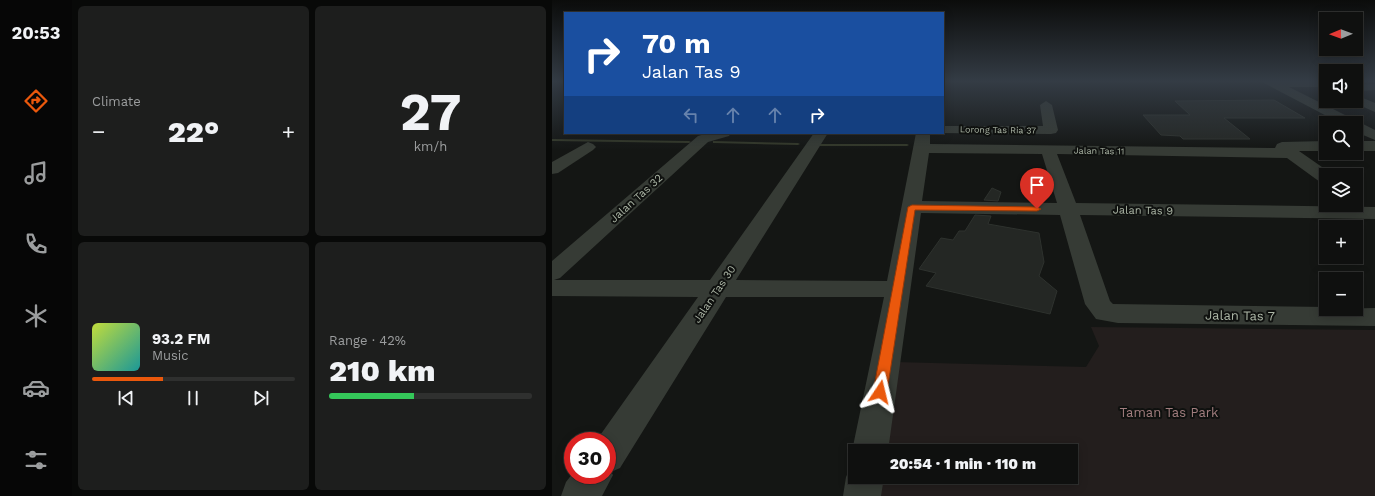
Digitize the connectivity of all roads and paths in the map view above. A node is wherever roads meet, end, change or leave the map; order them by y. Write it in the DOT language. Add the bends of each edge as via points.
graph roads {
  1 [pos="1314,104"];
  2 [pos="1046,105"];
  3 [pos="1337,116"];
  4 [pos="944,130"];
  5 [pos="1363,130"];
  6 [pos="720,134"];
  7 [pos="820,134"];
  8 [pos="1375,136"];
  9 [pos="922,141"];
  10 [pos="1319,146"];
  11 [pos="1363,146"];
  12 [pos="1375,146"];
  13 [pos="588,147"];
  14 [pos="1048,150"];
  15 [pos="1292,153"];
  16 [pos="552,169"];
  17 [pos="1319,173"];
  18 [pos="1363,204"];
  19 [pos="912,207"];
  20 [pos="1068,209"];
  21 [pos="1375,213"];
  22 [pos="552,273"];
  23 [pos="552,288"];
  24 [pos="717,288"];
  25 [pos="898,289"];
  26 [pos="1375,316"];
  27 [pos="616,442"];
  28 [pos="871,444"];
  29 [pos="588,484"];
  30 [pos="864,484"];
  31 [pos="580,496"];
  32 [pos="862,496"];
  1 -- 3 [label="street"];
  2 -- 4 [label="street, Lorong Tas Ria 37" via="1051,130"];
  5 -- 8 [label="street"];
  6 -- 22 [label="street, Jalan Tas 32" via="703,139"];
  7 -- 24 [label="street, Jalan Tas 30"];
  9 -- 14 [label="street, Jalan Tas 11"];
  9 -- 19 [label="street"];
  10 -- 15 [label="street" via="1282,146"];
  11 -- 12 [label="street"];
  13 -- 16 [label="street"];
  14 -- 15 [label="street, Jalan Tas 11"];
  14 -- 20 [label="street"];
  15 -- 17 [label="street"];
  18 -- 21 [label="street"];
  19 -- 20 [label="street, Jalan Tas 9"];
  19 -- 25 [label="street"];
  20 -- 21 [label="street, Jalan Tas 9"];
  20 -- 26 [label="street, Jalan Tas 7" via="1098,304 1104,312"];
  23 -- 24 [label="street"];
  24 -- 25 [label="street"];
  24 -- 27 [label="street, Jalan Tas 30"];
  25 -- 28 [label="street"];
  29 -- 31 [label="street"];
  30 -- 32 [label="street"];
}
